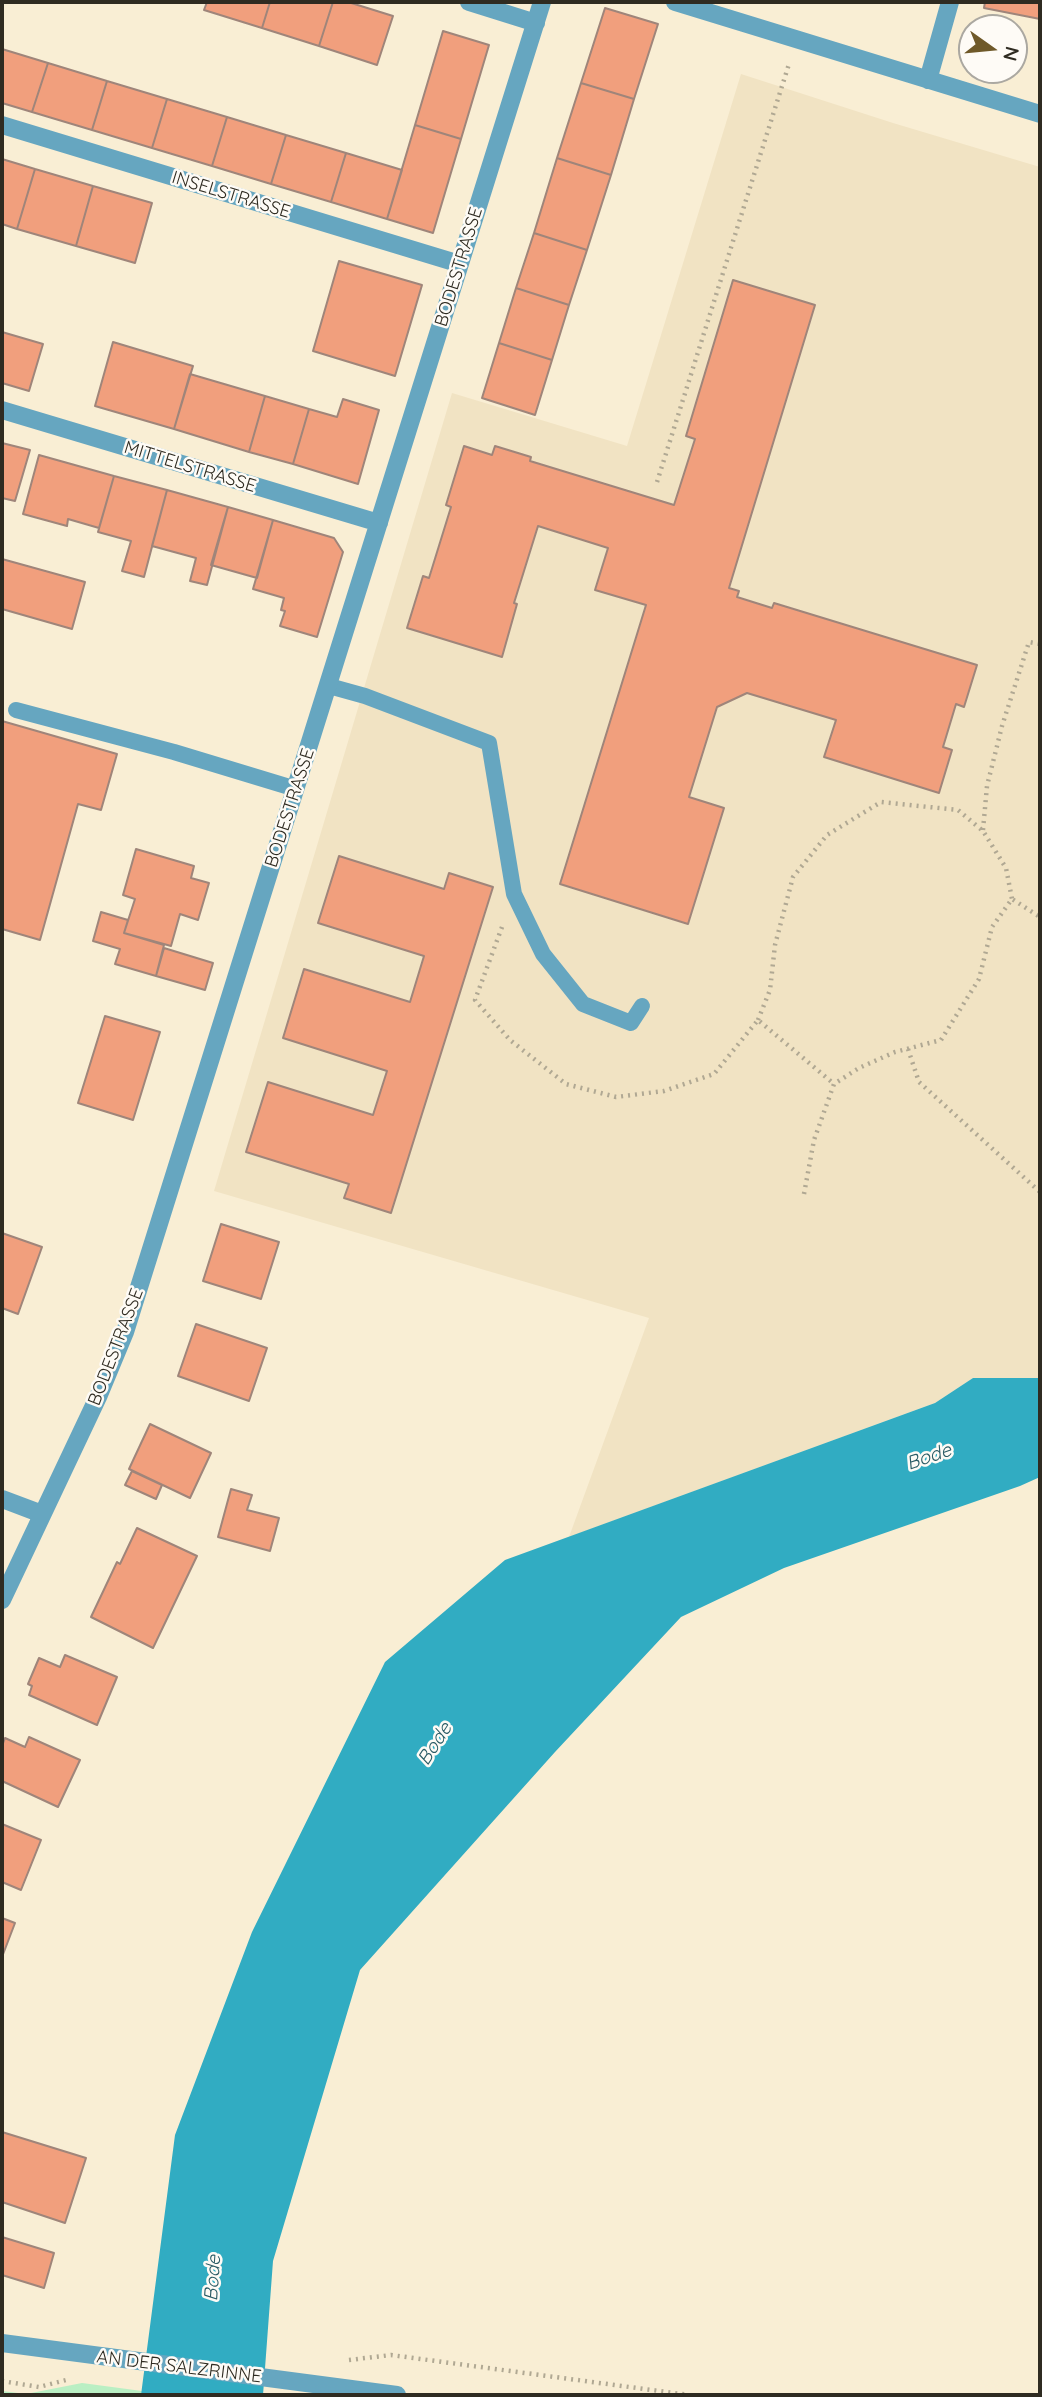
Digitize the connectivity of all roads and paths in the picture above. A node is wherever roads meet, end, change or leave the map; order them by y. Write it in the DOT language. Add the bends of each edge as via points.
graph roads {
  1 [pos="469,2"];
  2 [pos="542,2"];
  3 [pos="675,2"];
  4 [pos="950,2"];
  5 [pos="536,23"];
  6 [pos="797,40"];
  7 [pos="928,80"];
  8 [pos="1040,114"];
  9 [pos="2,125"];
  10 [pos="460,264"];
  11 [pos="2,410"];
  12 [pos="657,482"];
  13 [pos="379,523"];
  14 [pos="1040,644"];
  15 [pos="329,686"];
  16 [pos="16,710"];
  17 [pos="296,789"];
  18 [pos="983,831"];
  19 [pos="1012,899"];
  20 [pos="1040,917"];
  21 [pos="642,1006"];
  22 [pos="758,1020"];
  23 [pos="908,1049"];
  24 [pos="1040,1192"];
  25 [pos="804,1194"];
  26 [pos="2,1499"];
  27 [pos="42,1514"];
  28 [pos="2,1600"];
  29 [pos="2,2343"];
  30 [pos="337,2361"];
  31 [pos="72,2378"];
  32 [pos="2,2381"];
  33 [pos="678,2394"];
  34 [pos="397,2395"];
  35 [pos="689,2395"];
  1 -- 5 [label="street"];
  2 -- 5 [label="street, BODESTRASSE"];
  3 -- 6 [label="street"];
  4 -- 7 [label="street"];
  5 -- 10 [label="street, BODESTRASSE"];
  6 -- 7 [label="street"];
  6 -- 12 [label="path"];
  7 -- 8 [label="street"];
  9 -- 10 [label="street, INSELSTRASSE"];
  10 -- 13 [label="street, BODESTRASSE"];
  11 -- 13 [label="street, MITTELSTRASSE"];
  13 -- 15 [label="street, BODESTRASSE"];
  14 -- 18 [label="path" via="1029,642 1002,726 987,786"];
  15 -- 17 [label="street, BODESTRASSE"];
  15 -- 21 [label="lane" via="489,743 514,894 542,954 583,1004 631,1023"];
  16 -- 17 [label="lane"];
  17 -- 27 [label="street, BODESTRASSE" via="125,1332"];
  18 -- 19 [label="path" via="1006,868"];
  18 -- 22 [label="path" via="958,810 881,802 828,835 793,877 775,945 770,990"];
  19 -- 20 [label="path"];
  19 -- 23 [label="path" via="992,927 979,979 942,1040"];
  23 -- 24 [label="path" via="919,1082"];
  23 -- 25 [label="path" via="859,1068 834,1084 814,1140"];
  26 -- 27 [label="street"];
  27 -- 28 [label="street, BODESTRASSE"];
  29 -- 34 [label="street, AN DER SALZRINNE"];
  30 -- 33 [label="path" via="391,2356"];
  31 -- 32 [label="path" via="39,2387"];
  33 -- 35 [label="path"];
}
